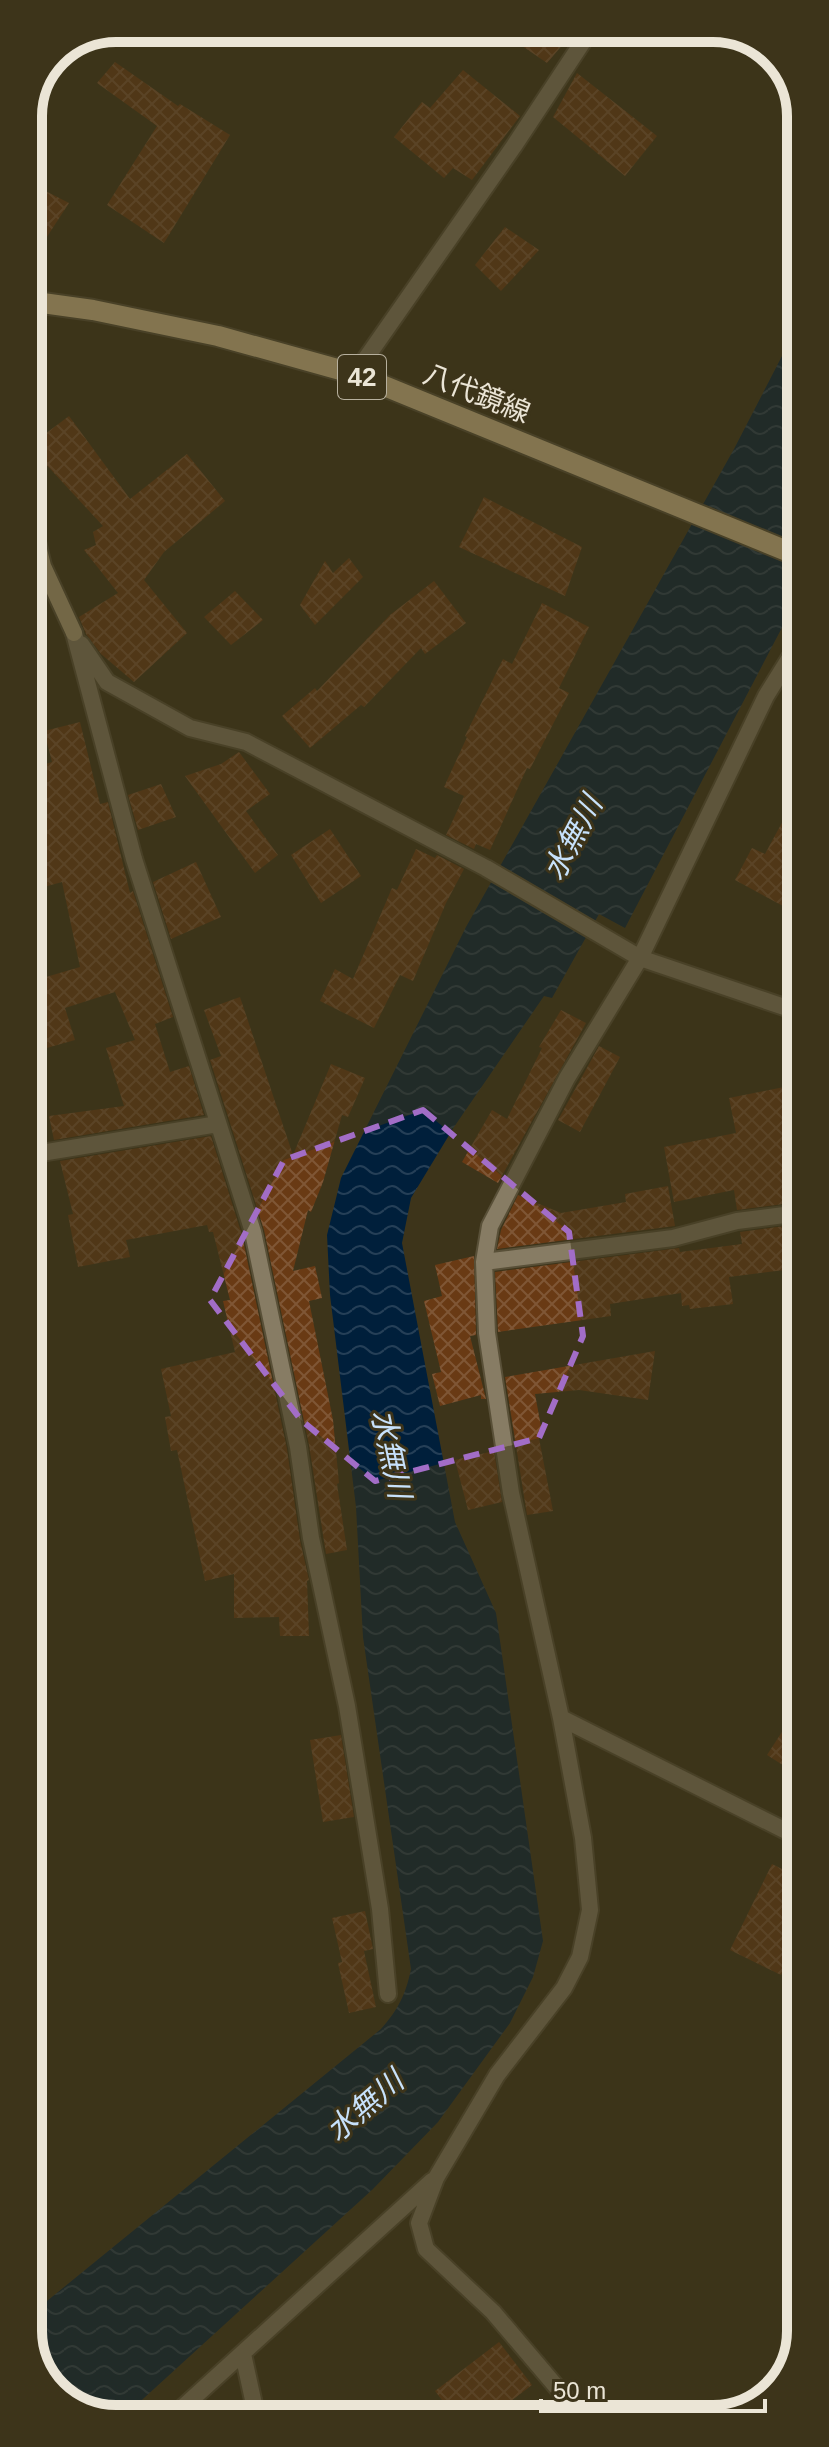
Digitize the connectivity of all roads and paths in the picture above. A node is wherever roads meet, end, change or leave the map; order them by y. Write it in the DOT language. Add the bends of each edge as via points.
graph roads {
  1 [pos="583,42"];
  2 [pos="42,303"];
  3 [pos="355,374"];
  4 [pos="787,551"];
  5 [pos="42,562"];
  6 [pos="74,633"];
  7 [pos="787,662"];
  8 [pos="640,958"];
  9 [pos="787,1008"];
  10 [pos="218,1124"];
  11 [pos="42,1153"];
  12 [pos="787,1215"];
  13 [pos="484,1262"];
  14 [pos="561,1718"];
  15 [pos="787,1831"];
  16 [pos="388,1994"];
  17 [pos="436,2178"];
  18 [pos="243,2354"];
  19 [pos="186,2405"];
  20 [pos="254,2405"];
  21 [pos="572,2405"];
  1 -- 3 [label="street"];
  2 -- 3 [label="main road, 八代鏡線 / 42" via="218,336"];
  3 -- 4 [label="main road, 八代鏡線 / 42"];
  5 -- 6 [label="street"];
  6 -- 8 [label="street" via="107,682 190,728 246,742 486,868"];
  6 -- 10 [label="street" via="134,859"];
  7 -- 8 [label="street"];
  8 -- 9 [label="street"];
  8 -- 13 [label="street" via="567,1078 490,1226"];
  10 -- 11 [label="street"];
  10 -- 16 [label="street" via="253,1232 298,1447 311,1538 347,1706 380,1909"];
  12 -- 13 [label="street" via="673,1238"];
  13 -- 14 [label="street" via="487,1333 511,1493"];
  14 -- 15 [label="street"];
  14 -- 17 [label="street" via="590,1910 580,1957 564,1988 497,2075"];
  17 -- 18 [label="street"];
  17 -- 21 [label="street" via="419,2223 426,2249 493,2312"];
  18 -- 19 [label="street"];
  18 -- 20 [label="street"];
}
